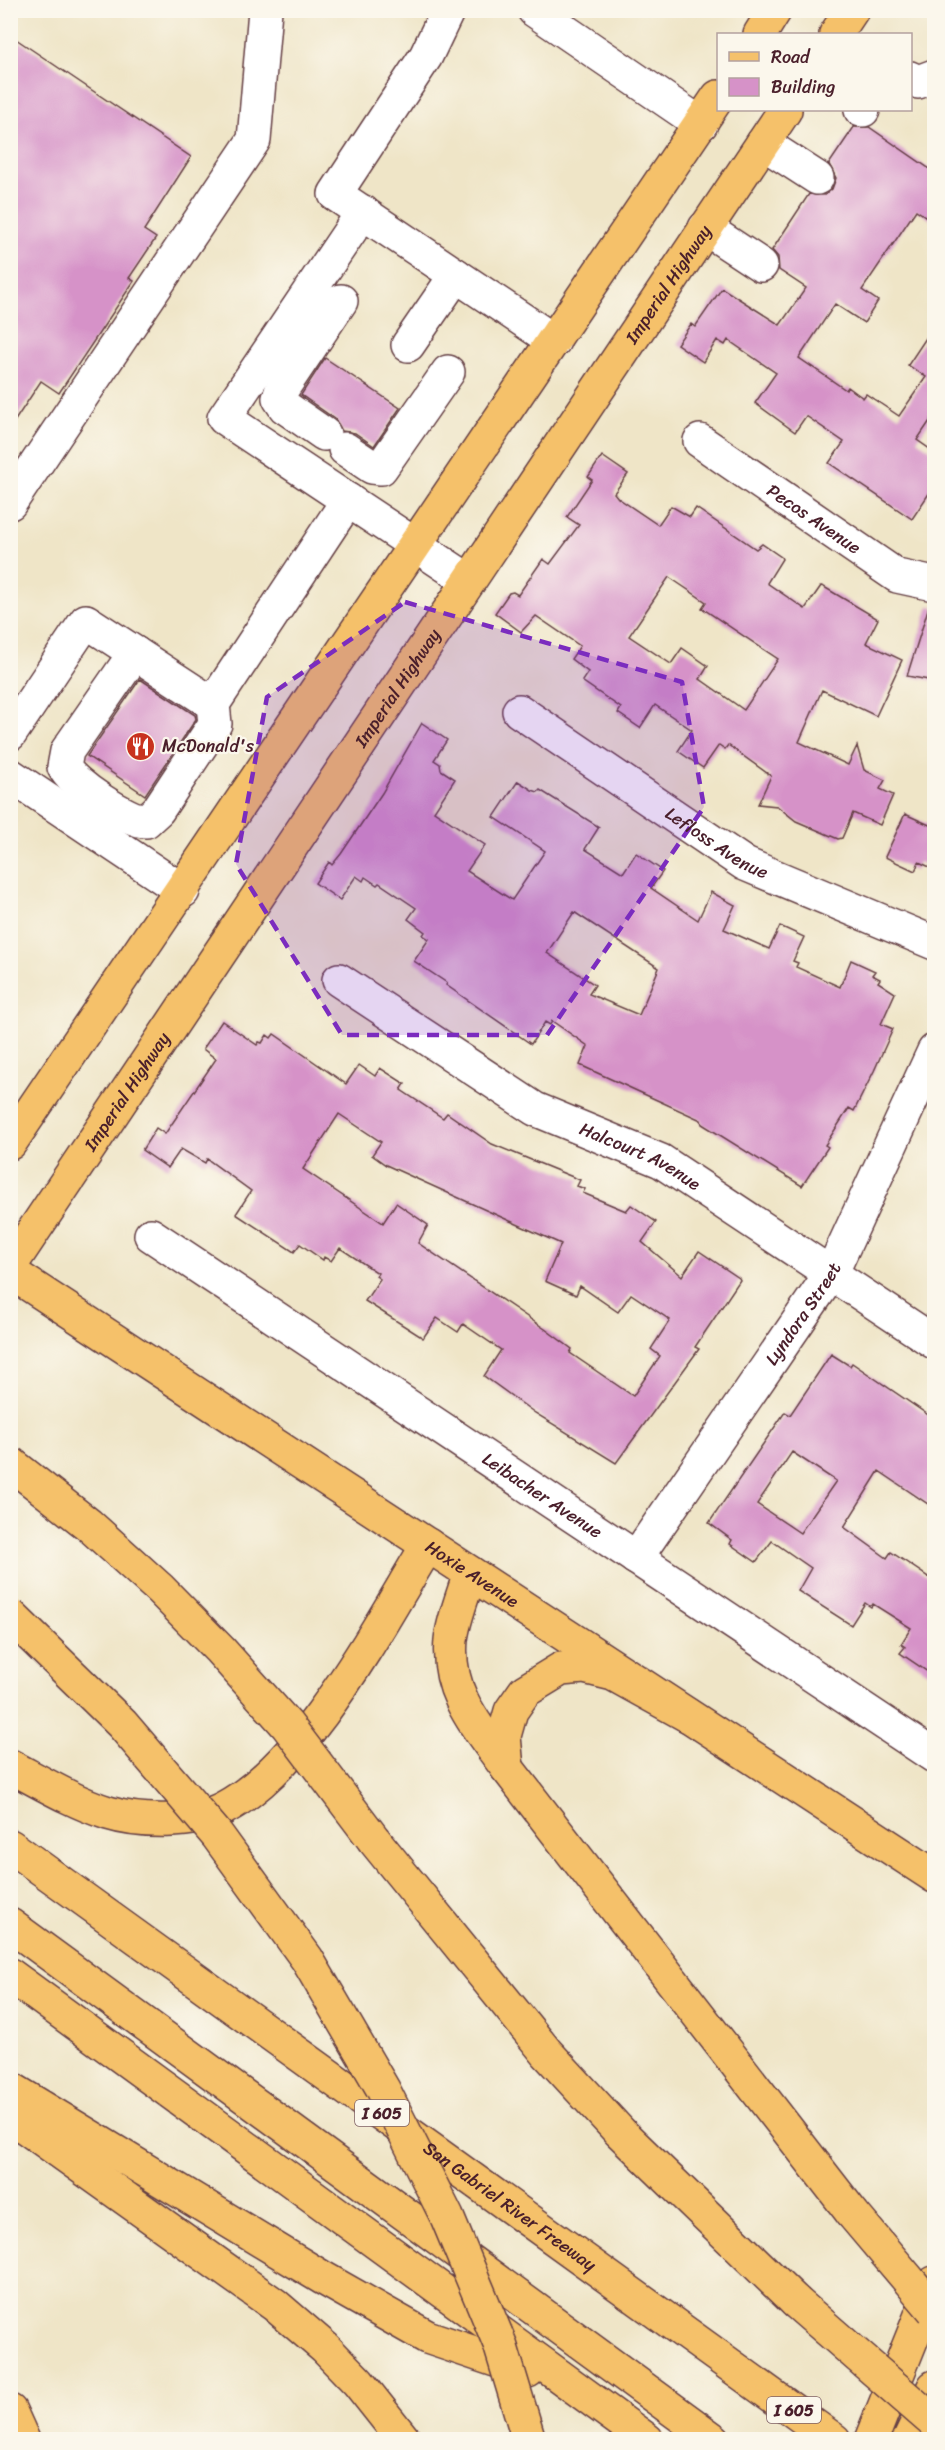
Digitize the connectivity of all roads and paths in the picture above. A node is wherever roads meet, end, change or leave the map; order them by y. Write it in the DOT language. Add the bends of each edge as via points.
graph roads {
  1 [pos="265,10"];
  2 [pos="448,10"];
  3 [pos="534,10"];
  4 [pos="775,10"];
  5 [pos="761,33"];
  6 [pos="934,76"];
  7 [pos="912,79"];
  8 [pos="717,99"];
  9 [pos="784,111"];
  10 [pos="701,124"];
  11 [pos="763,143"];
  12 [pos="817,178"];
  13 [pos="363,212"];
  14 [pos="705,228"];
  15 [pos="760,265"];
  16 [pos="456,275"];
  17 [pos="341,301"];
  18 [pos="554,341"];
  19 [pos="408,345"];
  20 [pos="448,372"];
  21 [pos="700,441"];
  22 [pos="348,500"];
  23 [pos="10,503"];
  24 [pos="416,546"];
  25 [pos="468,580"];
  26 [pos="934,584"];
  27 [pos="135,653"];
  28 [pos="213,704"];
  29 [pos="519,711"];
  30 [pos="10,734"];
  31 [pos="10,775"];
  32 [pos="183,891"];
  33 [pos="934,943"];
  34 [pos="339,980"];
  35 [pos="934,1051"];
  36 [pos="10,1143"];
  37 [pos="151,1234"];
  38 [pos="10,1266"];
  39 [pos="10,1272"];
  40 [pos="832,1272"];
  41 [pos="934,1342"];
  42 [pos="10,1463"];
  43 [pos="428,1545"];
  44 [pos="636,1558"];
  45 [pos="470,1573"];
  46 [pos="10,1615"];
  47 [pos="687,1715"];
  48 [pos="934,1756"];
  49 [pos="10,1766"];
  50 [pos="507,1768"];
  51 [pos="10,1846"];
  52 [pos="934,1876"];
  53 [pos="10,1925"];
  54 [pos="10,1975"];
  55 [pos="10,2088"];
  56 [pos="10,2116"];
  57 [pos="934,2283"];
  58 [pos="934,2310"];
  59 [pos="569,2385"];
  60 [pos="934,2387"];
  61 [pos="10,2411"];
  62 [pos="934,2422"];
  63 [pos="23,2439"];
  64 [pos="404,2439"];
  65 [pos="529,2439"];
  66 [pos="647,2439"];
  67 [pos="714,2439"];
  68 [pos="834,2439"];
  69 [pos="871,2439"];
  70 [pos="909,2439"];
  1 -- 23 [label="street" via="254,140"];
  2 -- 13 [label="street" via="426,56 335,194"];
  3 -- 10 [label="street"];
  4 -- 5 [label="main road"];
  6 -- 7 [label="street" via="918,82"];
  8 -- 10 [label="main road"];
  9 -- 11 [label="main road, Imperial Highway"];
  10 -- 18 [label="main road"];
  11 -- 12 [label="street"];
  11 -- 14 [label="main road, Imperial Highway"];
  13 -- 16 [label="street"];
  13 -- 22 [label="street" via="224,418"];
  14 -- 15 [label="street"];
  14 -- 25 [label="main road, Imperial Highway"];
  16 -- 18 [label="street"];
  16 -- 19 [label="street"];
  17 -- 20 [label="street" via="279,398 285,407 372,467 381,468"];
  18 -- 24 [label="main road"];
  21 -- 26 [label="street, Pecos Avenue" via="897,576"];
  22 -- 24 [label="street"];
  22 -- 28 [label="street"];
  24 -- 25 [label="street"];
  24 -- 32 [label="main road"];
  25 -- 38 [label="main road, Imperial Highway"];
  27 -- 28 [label="street"];
  27 -- 28 [label="street" via="67,751 64,767 73,779 132,819 146,821 158,810 215,724"];
  27 -- 30 [label="street" via="86,621"];
  29 -- 33 [label="street, Lefloss Avenue" via="745,864"];
  31 -- 32 [label="street"];
  32 -- 36 [label="main road"];
  34 -- 40 [label="street, Halcourt Avenue" via="535,1109 661,1161"];
  35 -- 40 [label="street, Lyndora Street"];
  37 -- 44 [label="street, Leibacher Avenue"];
  39 -- 43 [label="main road, Hoxie Avenue"];
  40 -- 41 [label="street, Halcourt Avenue"];
  40 -- 44 [label="street, Lyndora Street"];
  42 -- 62 [label="main road, bridge" via="89,1525 220,1650 287,1725 374,1840 547,2053 628,2141 796,2302"];
  43 -- 45 [label="main road, Hoxie Avenue"];
  43 -- 49 [label="main road" via="351,1667 282,1765 252,1791 222,1809 181,1820 109,1814"];
  44 -- 48 [label="street, Leibacher Avenue"];
  45 -- 47 [label="main road, Hoxie Avenue"];
  45 -- 50 [label="main road" via="452,1638 451,1671 462,1704"];
  46 -- 65 [label="main road, bridge" via="122,1724 217,1835 307,1959 383,2089 447,2217 500,2344"];
  47 -- 50 [label="main road" via="613,1674 584,1667 561,1669 525,1691 511,1712 504,1736"];
  47 -- 52 [label="main road, Hoxie Avenue"];
  50 -- 58 [label="main road, bridge" via="852,2213"];
  51 -- 68 [label="main road, San Gabriel River Freeway / I 605"];
  53 -- 67 [label="main road"];
  54 -- 59 [label="main road"];
  55 -- 59 [label="main road" via="427,2337"];
  56 -- 64 [label="main road" via="274,2305 333,2356"];
  57 -- 69 [label="main road"];
  59 -- 66 [label="main road"];
  60 -- 70 [label="main road"];
  61 -- 63 [label="main road"];
}
